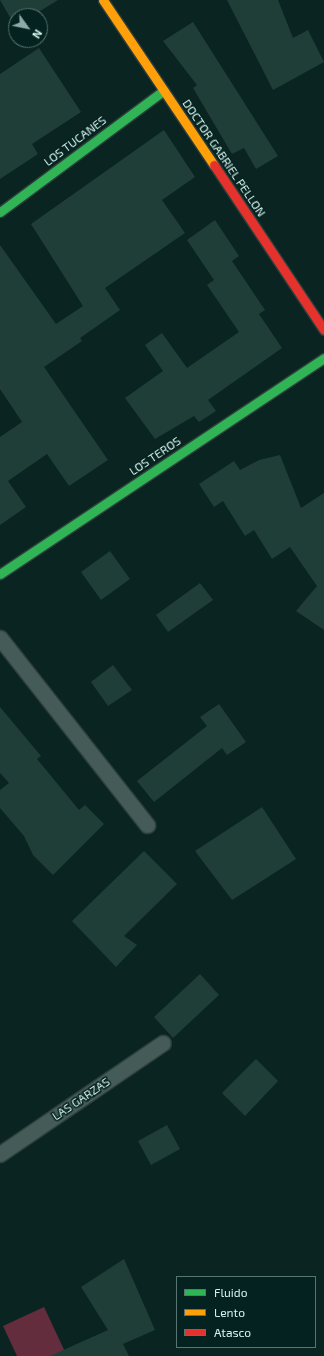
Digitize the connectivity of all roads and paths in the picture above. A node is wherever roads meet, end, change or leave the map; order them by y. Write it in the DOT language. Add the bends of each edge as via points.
graph roads {
  1 [pos="103,0"];
  2 [pos="164,90"];
  3 [pos="0,212"];
  4 [pos="324,330"];
  5 [pos="324,358"];
  6 [pos="0,574"];
  7 [pos="0,638"];
  8 [pos="147,825"];
  9 [pos="163,1043"];
  10 [pos="0,1154"];
  1 -- 2 [label="street, DOCTOR GABRIEL PELLON"];
  2 -- 3 [label="street, LOS TUCANES"];
  2 -- 4 [label="street, DOCTOR GABRIEL PELLON"];
  5 -- 6 [label="street, LOS TEROS"];
  7 -- 8 [label="lane"];
  9 -- 10 [label="lane, LAS GARZAS"];
}
